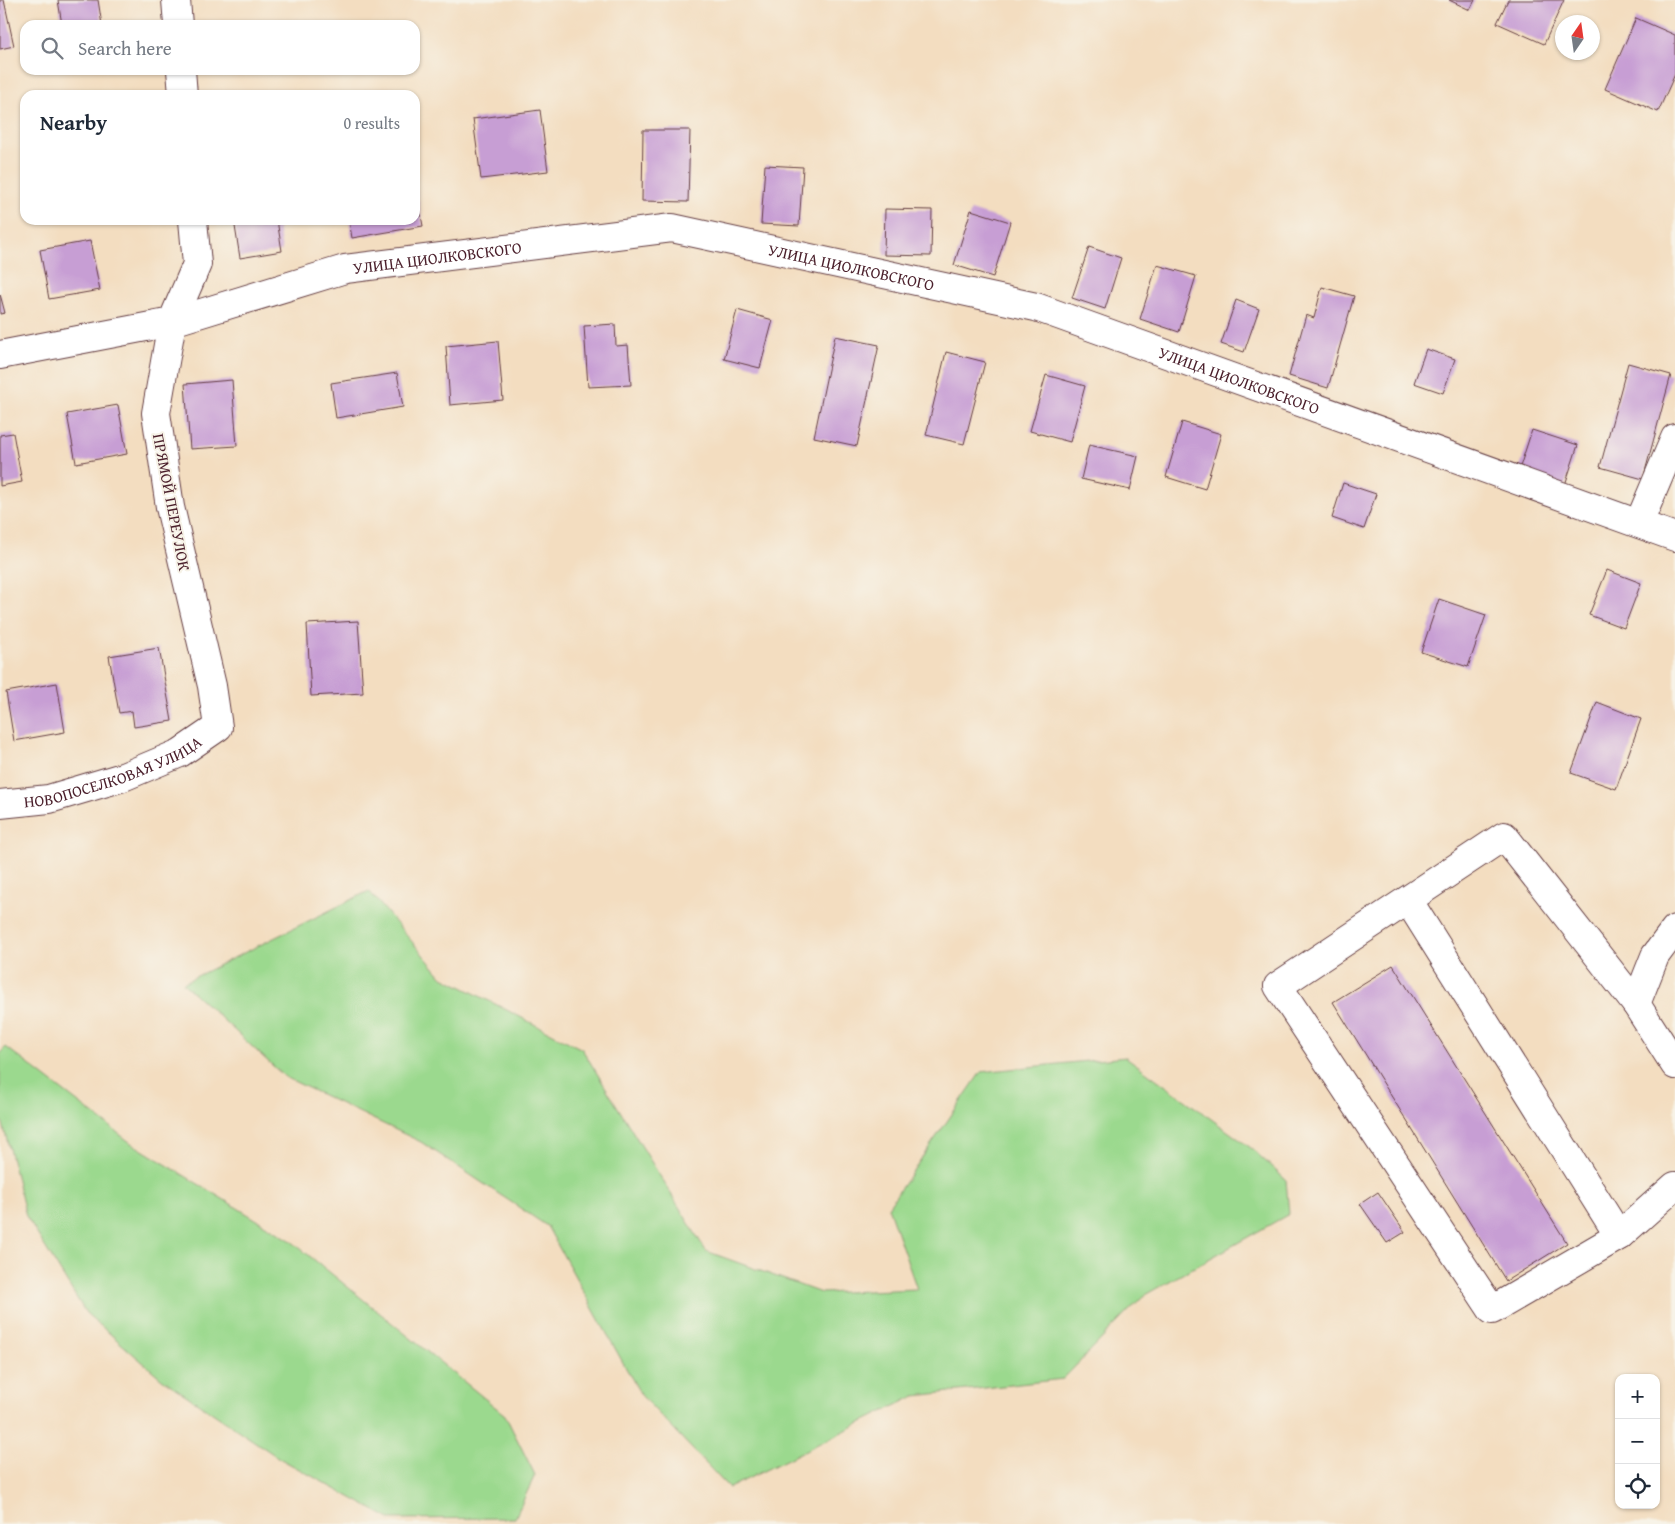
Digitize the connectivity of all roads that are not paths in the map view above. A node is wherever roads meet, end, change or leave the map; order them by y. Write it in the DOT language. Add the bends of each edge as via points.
graph roads {
  1 [pos="176,0"];
  2 [pos="178,20"];
  3 [pos="181,75"];
  4 [pos="183,90"];
  5 [pos="193,225"];
  6 [pos="172,322"];
  7 [pos="0,355"];
  8 [pos="1675,438"];
  9 [pos="1639,523"];
  10 [pos="1675,537"];
  11 [pos="218,727"];
  12 [pos="0,804"];
  13 [pos="1408,900"];
  14 [pos="1675,929"];
  15 [pos="1636,1004"];
  16 [pos="1675,1065"];
  17 [pos="1675,1186"];
  18 [pos="1619,1236"];
  1 -- 2 [label="street"];
  3 -- 4 [label="street"];
  5 -- 6 [label="street, ПРЯМОЙ ПЕРЕУЛОК" via="197,264"];
  6 -- 7 [label="street, УЛИЦА ЦИОЛКОВСКОГО"];
  6 -- 9 [label="street, УЛИЦА ЦИОЛКОВСКОГО" via="345,269 672,228 1036,306"];
  6 -- 11 [label="street, ПРЯМОЙ ПЕРЕУЛОК" via="156,413 170,507 212,686"];
  8 -- 9 [label="street"];
  9 -- 10 [label="street, УЛИЦА ЦИОЛКОВСКОГО"];
  11 -- 12 [label="street, НОВОПОСЕЛКОВАЯ УЛИЦА" via="180,753 123,777 49,799"];
  13 -- 15 [label="street" via="1504,836"];
  13 -- 18 [label="street"];
  13 -- 18 [label="street" via="1278,986 1492,1310"];
  14 -- 15 [label="street" via="1655,956"];
  15 -- 16 [label="street"];
  17 -- 18 [label="street"];
}
